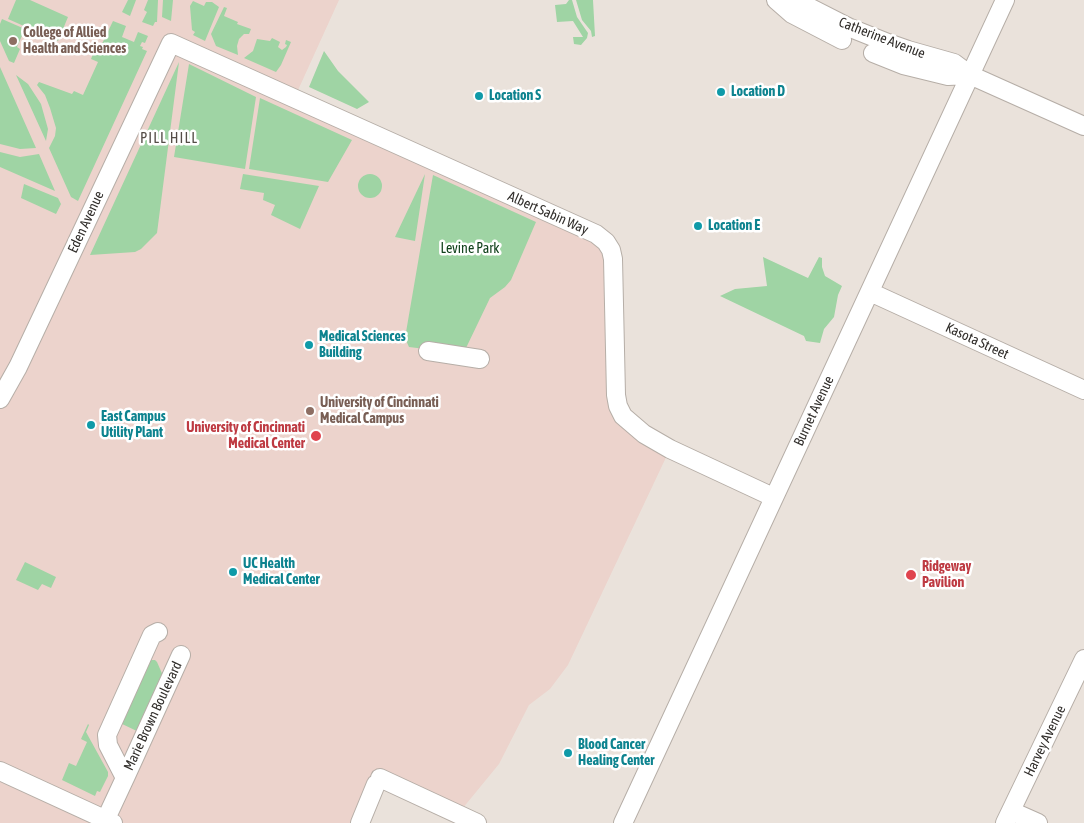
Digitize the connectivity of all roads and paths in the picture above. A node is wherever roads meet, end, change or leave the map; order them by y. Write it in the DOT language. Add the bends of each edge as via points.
graph roads {
  1 [pos="776,0"];
  2 [pos="795,0"];
  3 [pos="1004,0"];
  4 [pos="842,40"];
  5 [pos="170,43"];
  6 [pos="873,53"];
  7 [pos="970,74"];
  8 [pos="1084,126"];
  9 [pos="870,292"];
  10 [pos="428,351"];
  11 [pos="480,359"];
  12 [pos="1084,390"];
  13 [pos="0,400"];
  14 [pos="773,497"];
  15 [pos="158,632"];
  16 [pos="181,655"];
  17 [pos="1083,662"];
  18 [pos="0,771"];
  19 [pos="125,778"];
  20 [pos="1008,817"];
  21 [pos="107,822"];
  22 [pos="360,823"];
  23 [pos="476,823"];
  24 [pos="623,823"];
  25 [pos="1038,823"];
  1 -- 4 [label="street, Catherine Avenue" via="792,14"];
  2 -- 7 [label="street, Catherine Avenue" via="888,43 954,63"];
  3 -- 7 [label="street, Burnet Avenue"];
  5 -- 13 [label="street, Eden Avenue"];
  5 -- 14 [label="street, Albert Sabin Way" via="596,234 611,250 616,395 623,416 638,430 670,449"];
  6 -- 7 [label="street, Catherine Avenue" via="903,65 948,76"];
  7 -- 8 [label="street, Catherine Avenue"];
  7 -- 9 [label="street, Burnet Avenue"];
  9 -- 12 [label="street, Kasota Street"];
  9 -- 14 [label="street, Burnet Avenue"];
  10 -- 11 [label="street"];
  14 -- 24 [label="street, Burnet Avenue"];
  15 -- 19 [label="street, Marie Brown Boulevard" via="152,635 107,735 108,745"];
  16 -- 19 [label="street, Marie Brown Boulevard"];
  17 -- 20 [label="street, Harvey Avenue"];
  18 -- 21 [label="street"];
  19 -- 21 [label="street, Marie Brown Boulevard"];
  20 -- 25 [label="street"];
  22 -- 23 [label="street" via="378,781"];
}
